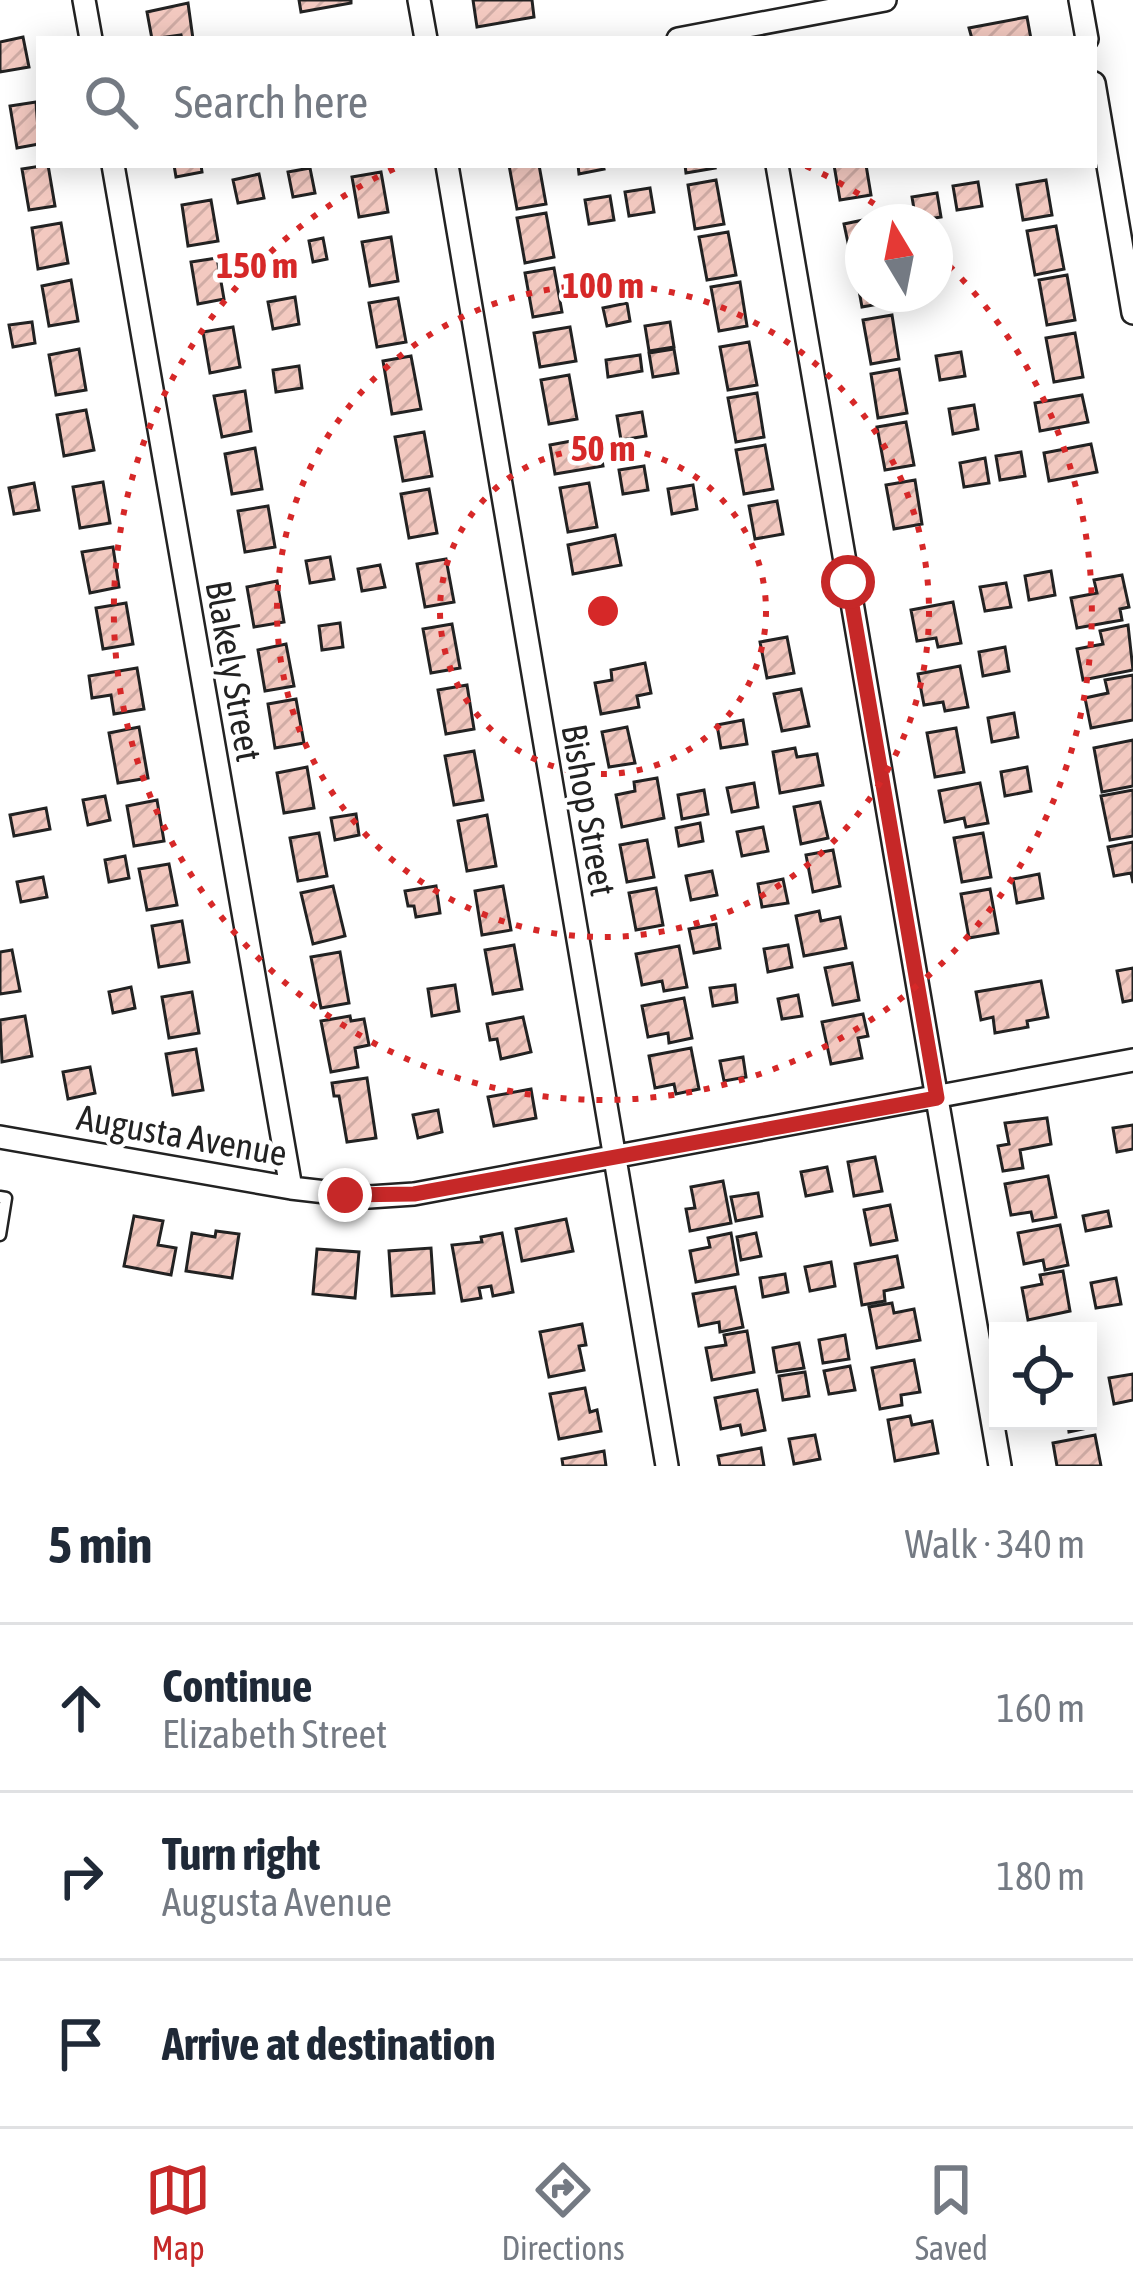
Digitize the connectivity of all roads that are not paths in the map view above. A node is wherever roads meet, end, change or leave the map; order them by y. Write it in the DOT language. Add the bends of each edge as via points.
graph roads {
  1 [pos="84,0"];
  2 [pos="419,0"];
  3 [pos="748,0"];
  4 [pos="885,0"];
  5 [pos="1080,0"];
  6 [pos="754,32"];
  7 [pos="90,36"];
  8 [pos="425,36"];
  9 [pos="711,36"];
  10 [pos="1086,36"];
  11 [pos="1097,101"];
  12 [pos="114,168"];
  13 [pos="448,168"];
  14 [pos="778,168"];
  15 [pos="1133,313"];
  16 [pos="1133,1060"];
  17 [pos="937,1098"];
  18 [pos="0,1137"];
  19 [pos="615,1158"];
  20 [pos="291,1188"];
  21 [pos="0,1197"];
  22 [pos="0,1235"];
  23 [pos="667,1466"];
  24 [pos="1000,1466"];
  1 -- 7 [label="street"];
  2 -- 8 [label="street"];
  3 -- 6 [label="street"];
  4 -- 6 [label="street"];
  5 -- 10 [label="street"];
  6 -- 9 [label="street"];
  11 -- 15 [label="street"];
  12 -- 20 [label="street, Blakely Street"];
  13 -- 19 [label="street, Bishop Street"];
  14 -- 17 [label="street"];
  16 -- 17 [label="street, Augusta Avenue"];
  17 -- 19 [label="street, Augusta Avenue"];
  17 -- 24 [label="street"];
  18 -- 20 [label="street, Augusta Avenue"];
  19 -- 20 [label="street, Augusta Avenue" via="414,1194"];
  19 -- 23 [label="street, Bishop Street"];
  21 -- 22 [label="lane"];
}
